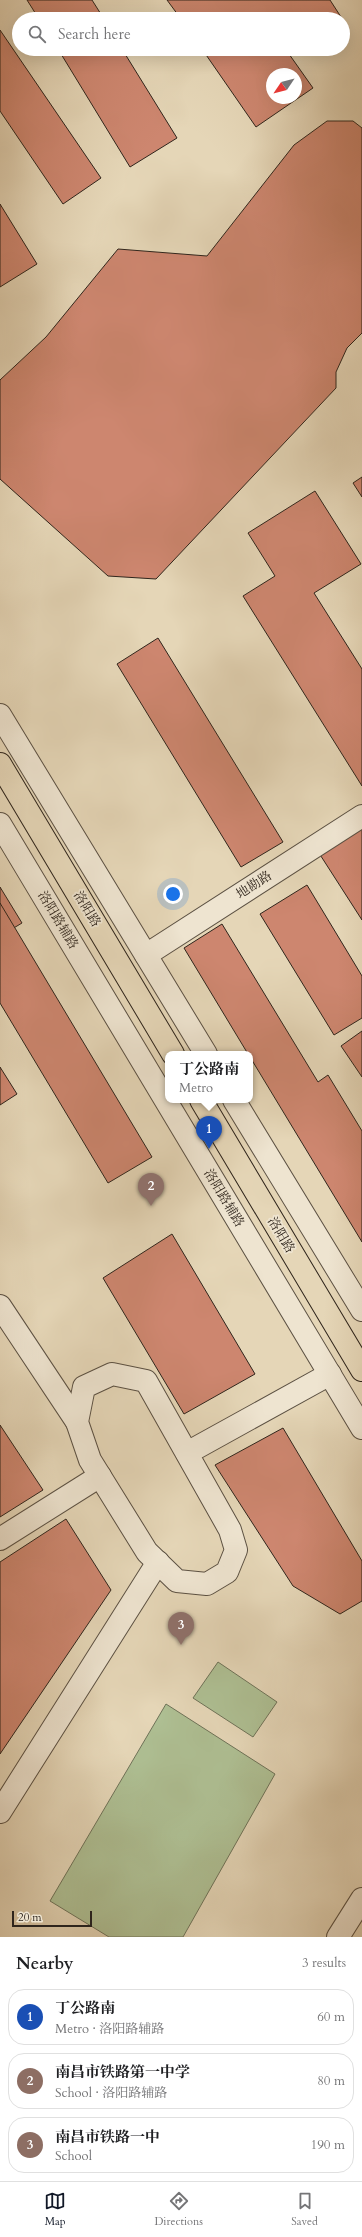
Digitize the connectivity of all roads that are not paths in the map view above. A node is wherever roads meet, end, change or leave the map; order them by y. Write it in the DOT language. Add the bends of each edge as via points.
graph roads {
  1 [pos="0,715"];
  2 [pos="0,764"];
  3 [pos="362,816"];
  4 [pos="0,824"];
  5 [pos="146,954"];
  6 [pos="171,1051"];
  7 [pos="204,1051"];
  8 [pos="165,1099"];
  9 [pos="167,1103"];
  10 [pos="203,1103"];
  11 [pos="236,1103"];
  12 [pos="0,1306"];
  13 [pos="362,1310"];
  14 [pos="362,1370"];
  15 [pos="330,1374"];
  16 [pos="77,1422"];
  17 [pos="362,1428"];
  18 [pos="187,1453"];
  19 [pos="100,1476"];
  20 [pos="0,1539"];
  21 [pos="158,1562"];
  22 [pos="0,1812"];
  23 [pos="362,1899"];
  24 [pos="338,1937"];
  1 -- 5 [label="street"];
  2 -- 6 [label="main road, 洛阳路"];
  3 -- 5 [label="street, 地勘路"];
  4 -- 8 [label="street, 洛阳路辅路"];
  5 -- 7 [label="street"];
  9 -- 15 [label="street, 洛阳路辅路"];
  10 -- 14 [label="main road, 洛阳路"];
  11 -- 13 [label="street"];
  12 -- 16 [label="street"];
  15 -- 17 [label="street, 洛阳路辅路"];
  15 -- 18 [label="street"];
  16 -- 18 [label="street" via="84,1387 112,1374 146,1382"];
  16 -- 19 [label="street" via="90,1460"];
  18 -- 21 [label="street" via="230,1530 236,1550 227,1572 207,1584 177,1581"];
  19 -- 20 [label="street"];
  19 -- 21 [label="street" via="146,1552"];
  21 -- 22 [label="street"];
  23 -- 24 [label="street"];
}
